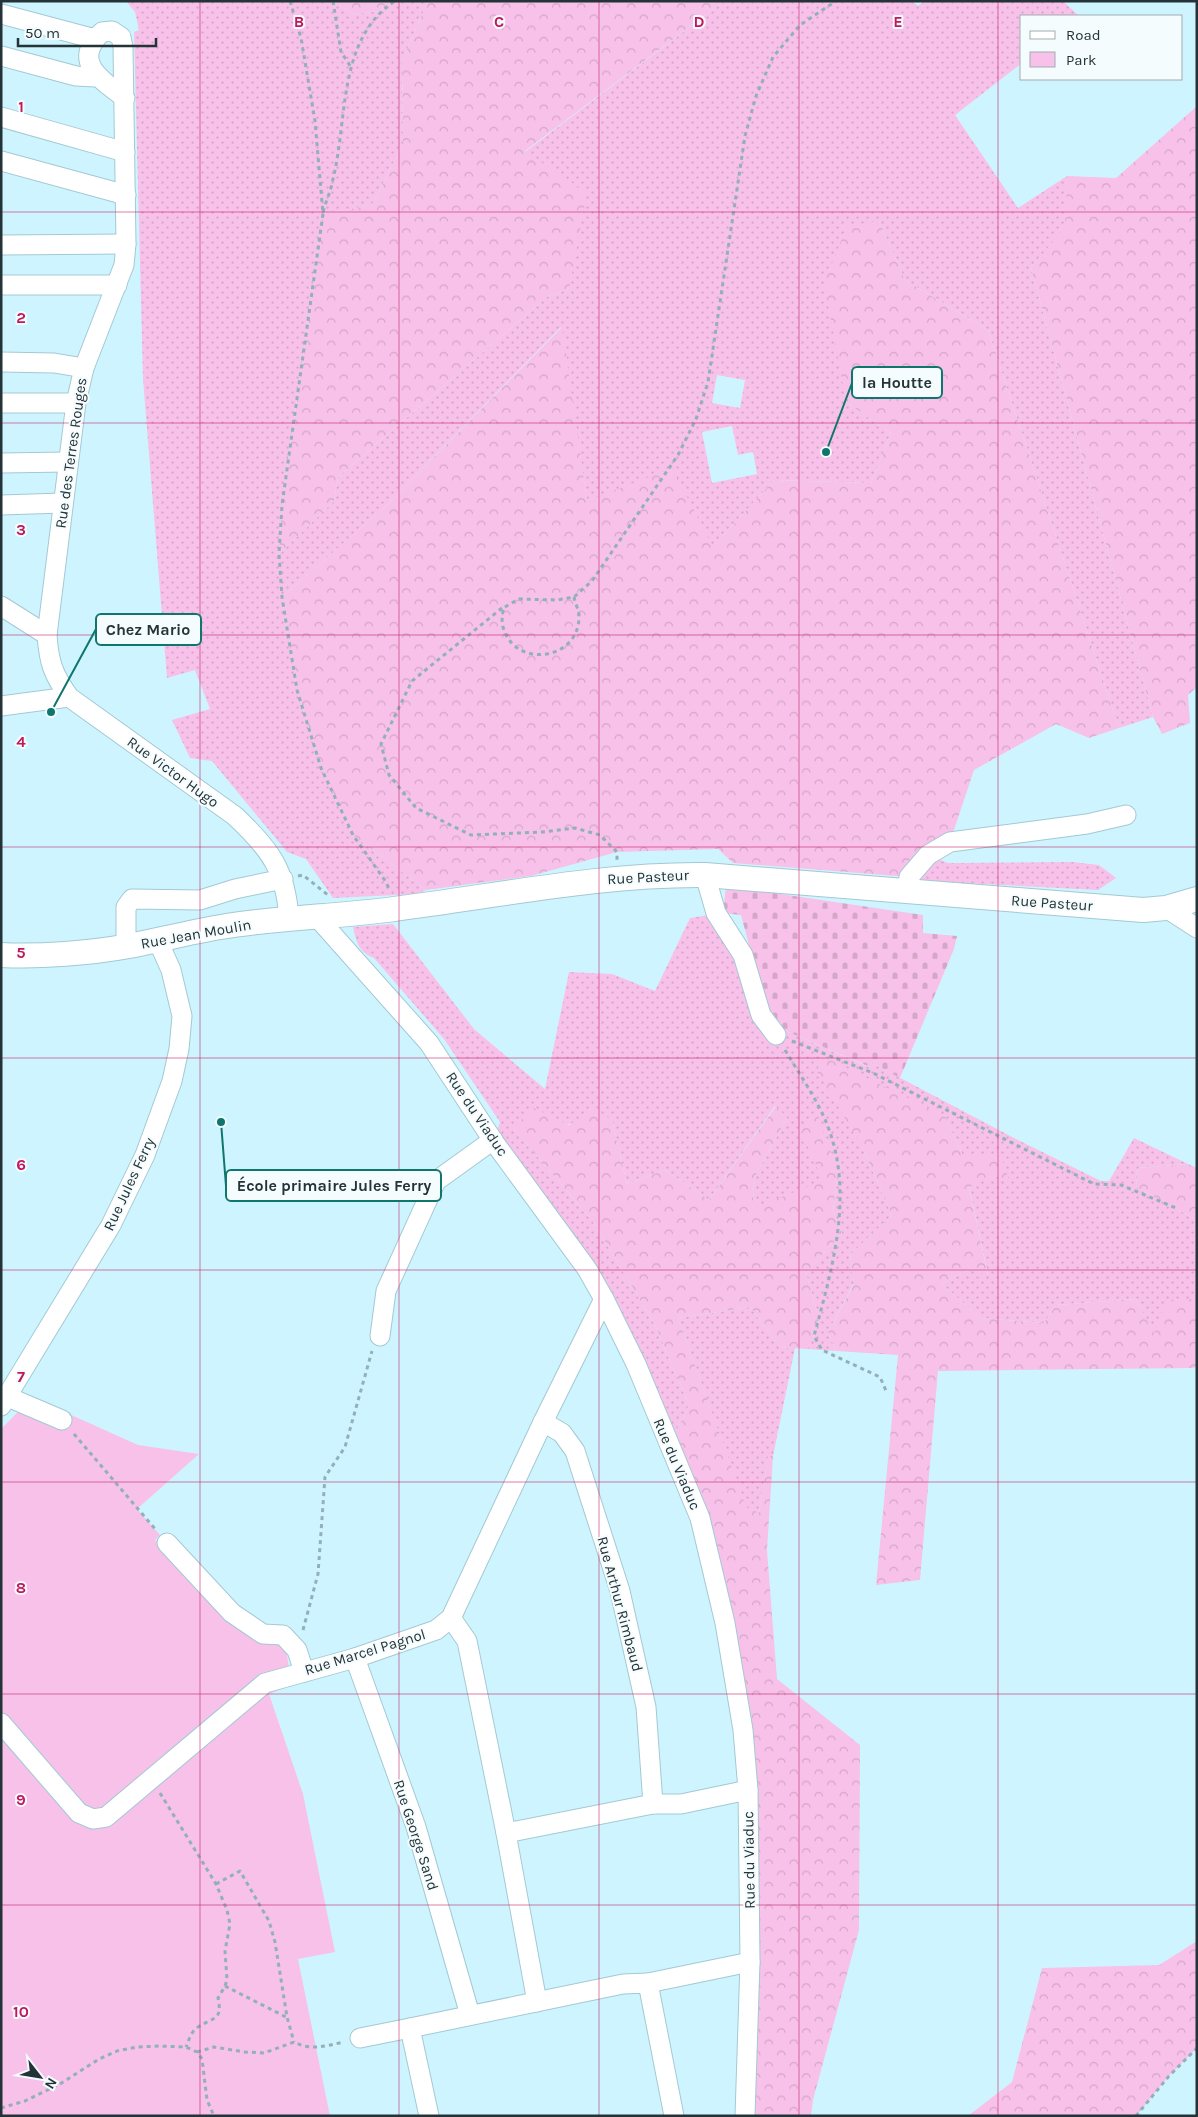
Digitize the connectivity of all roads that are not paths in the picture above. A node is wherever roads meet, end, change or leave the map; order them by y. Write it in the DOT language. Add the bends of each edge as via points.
graph roads {
  1 [pos="1,14"];
  2 [pos="95,39"];
  3 [pos="1,56"];
  4 [pos="96,77"];
  5 [pos="125,98"];
  6 [pos="1,117"];
  7 [pos="125,152"];
  8 [pos="1,161"];
  9 [pos="126,195"];
  10 [pos="126,244"];
  11 [pos="1,245"];
  12 [pos="1,285"];
  13 [pos="117,285"];
  14 [pos="1,362"];
  15 [pos="84,368"];
  16 [pos="1,403"];
  17 [pos="76,403"];
  18 [pos="68,462"];
  19 [pos="1,463"];
  20 [pos="63,503"];
  21 [pos="1,505"];
  22 [pos="1,606"];
  23 [pos="47,635"];
  24 [pos="69,697"];
  25 [pos="1,706"];
  26 [pos="1126,815"];
  27 [pos="705,875"];
  28 [pos="283,879"];
  29 [pos="907,892"];
  30 [pos="1197,899"];
  31 [pos="1166,908"];
  32 [pos="391,910"];
  33 [pos="316,916"];
  34 [pos="289,919"];
  35 [pos="1197,928"];
  36 [pos="158,941"];
  37 [pos="126,947"];
  38 [pos="1,955"];
  39 [pos="776,1035"];
  40 [pos="493,1140"];
  41 [pos="604,1299"];
  42 [pos="380,1336"];
  43 [pos="5,1402"];
  44 [pos="62,1420"];
  45 [pos="543,1422"];
  46 [pos="167,1542"];
  47 [pos="451,1618"];
  48 [pos="355,1658"];
  49 [pos="304,1672"];
  50 [pos="1,1723"];
  51 [pos="748,1790"];
  52 [pos="653,1804"];
  53 [pos="506,1832"];
  54 [pos="750,1962"];
  55 [pos="648,1983"];
  56 [pos="537,2002"];
  57 [pos="470,2015"];
  58 [pos="410,2028"];
  59 [pos="360,2038"];
  60 [pos="429,2116"];
  61 [pos="674,2116"];
  62 [pos="745,2116"];
  1 -- 2 [label="street"];
  2 -- 4 [label="street" via="90,51 90,64"];
  2 -- 5 [label="street, Rue des Terres Rouges" via="102,32 112,31 121,37"];
  3 -- 4 [label="street" via="76,76"];
  4 -- 5 [label="street"];
  5 -- 7 [label="street, Rue des Terres Rouges"];
  6 -- 7 [label="street"];
  7 -- 9 [label="street, Rue des Terres Rouges"];
  8 -- 9 [label="street"];
  9 -- 10 [label="street, Rue des Terres Rouges"];
  10 -- 11 [label="street"];
  10 -- 13 [label="street, Rue des Terres Rouges" via="124,265"];
  12 -- 13 [label="street"];
  13 -- 15 [label="street, Rue des Terres Rouges"];
  14 -- 15 [label="street" via="54,363"];
  15 -- 17 [label="street, Rue des Terres Rouges"];
  16 -- 17 [label="street"];
  17 -- 18 [label="street, Rue des Terres Rouges"];
  18 -- 19 [label="street"];
  18 -- 20 [label="street, Rue des Terres Rouges"];
  20 -- 21 [label="street"];
  20 -- 23 [label="street, Rue des Terres Rouges"];
  22 -- 23 [label="street"];
  23 -- 24 [label="street, Rue des Terres Rouges" via="48,656 55,677"];
  24 -- 25 [label="street"];
  24 -- 28 [label="street, Rue Victor Hugo" via="235,816 269,854"];
  26 -- 29 [label="street" via="1087,824 950,842 928,855 909,877"];
  27 -- 29 [label="main road, Rue Pasteur"];
  27 -- 32 [label="main road, Rue Pasteur" via="618,877"];
  27 -- 39 [label="street" via="716,913 743,954 761,1015"];
  28 -- 34 [label="street, Rue Victor Hugo"];
  28 -- 37 [label="street" via="200,900 132,899 126,907"];
  29 -- 31 [label="main road, Rue Pasteur" via="1143,910"];
  30 -- 31 [label="main road, Rue Pasteur"];
  31 -- 35 [label="street"];
  32 -- 33 [label="main road, Rue Jean Moulin"];
  33 -- 34 [label="main road, Rue Jean Moulin"];
  33 -- 40 [label="street, Rue du Viaduc" via="429,1043"];
  34 -- 36 [label="main road, Rue Jean Moulin" via="221,927"];
  36 -- 37 [label="main road, Rue Jean Moulin"];
  36 -- 43 [label="street, Rue Jules Ferry" via="171,970 182,1016 180,1049 172,1081 145,1155 112,1225"];
  37 -- 38 [label="main road, Rue Jean Moulin" via="30,956"];
  40 -- 41 [label="street, Rue du Viaduc" via="587,1269"];
  40 -- 42 [label="street" via="436,1181 386,1291"];
  41 -- 45 [label="street"];
  41 -- 51 [label="street, Rue du Viaduc" via="636,1364 700,1518 744,1730"];
  43 -- 44 [label="street"];
  45 -- 47 [label="street"];
  45 -- 52 [label="street, Rue Arthur Rimbaud" via="562,1433 576,1451 620,1591 646,1707"];
  46 -- 49 [label="street" via="232,1613 263,1634 283,1635 297,1650"];
  47 -- 48 [label="street, Rue Marcel Pagnol" via="436,1630"];
  47 -- 53 [label="street" via="467,1641"];
  48 -- 49 [label="street, Rue Marcel Pagnol"];
  48 -- 57 [label="street, Rue George Sand" via="416,1827"];
  49 -- 50 [label="street, Rue Marcel Pagnol" via="265,1683 106,1818 93,1819 79,1813"];
  51 -- 52 [label="street" via="681,1804"];
  51 -- 54 [label="street, Rue du Viaduc"];
  52 -- 53 [label="street"];
  53 -- 56 [label="street"];
  54 -- 55 [label="street"];
  54 -- 62 [label="street, Rue du Viaduc"];
  55 -- 56 [label="street" via="623,1984"];
  55 -- 61 [label="street"];
  56 -- 57 [label="street"];
  57 -- 58 [label="street"];
  58 -- 59 [label="street"];
  58 -- 60 [label="street"];
}
